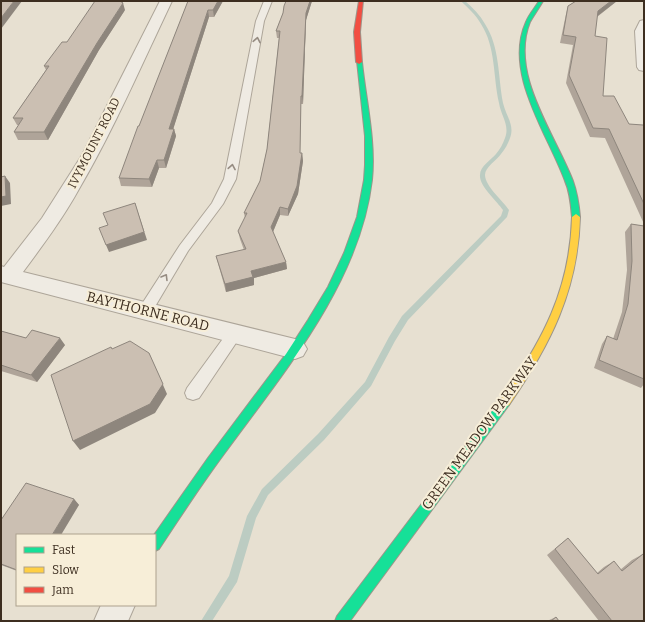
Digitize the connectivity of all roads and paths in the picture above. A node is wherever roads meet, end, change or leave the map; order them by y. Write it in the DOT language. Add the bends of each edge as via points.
graph roads {
  1 [pos="166,1"];
  2 [pos="268,1"];
  3 [pos="361,1"];
  4 [pos="541,1"];
  5 [pos="644,24"];
  6 [pos="644,66"];
  7 [pos="5,275"];
  8 [pos="145,311"];
  9 [pos="235,333"];
  10 [pos="295,349"];
  11 [pos="193,393"];
  12 [pos="156,544"];
  13 [pos="118,606"];
  14 [pos="110,621"];
  15 [pos="342,621"];
  1 -- 7 [label="street, IVYMOUNT ROAD" via="70,190"];
  8 -- 2 [label="lane, one-way" via="230,179 260,21"];
  3 -- 10 [label="street" via="356,33 369,160 361,218 336,280"];
  4 -- 15 [label="street, GREEN MEADOW PARKWAY" via="526,34 523,50 524,68 538,117 570,184 576,230 573,259 565,290 554,321 535,358 510,396"];
  5 -- 6 [label="street" via="641,31"];
  7 -- 8 [label="street, BAYTHORNE ROAD"];
  8 -- 9 [label="street, BAYTHORNE ROAD"];
  9 -- 10 [label="street, BAYTHORNE ROAD"];
  9 -- 11 [label="lane"];
  10 -- 12 [label="street" via="216,454"];
  13 -- 14 [label="street"];
}
